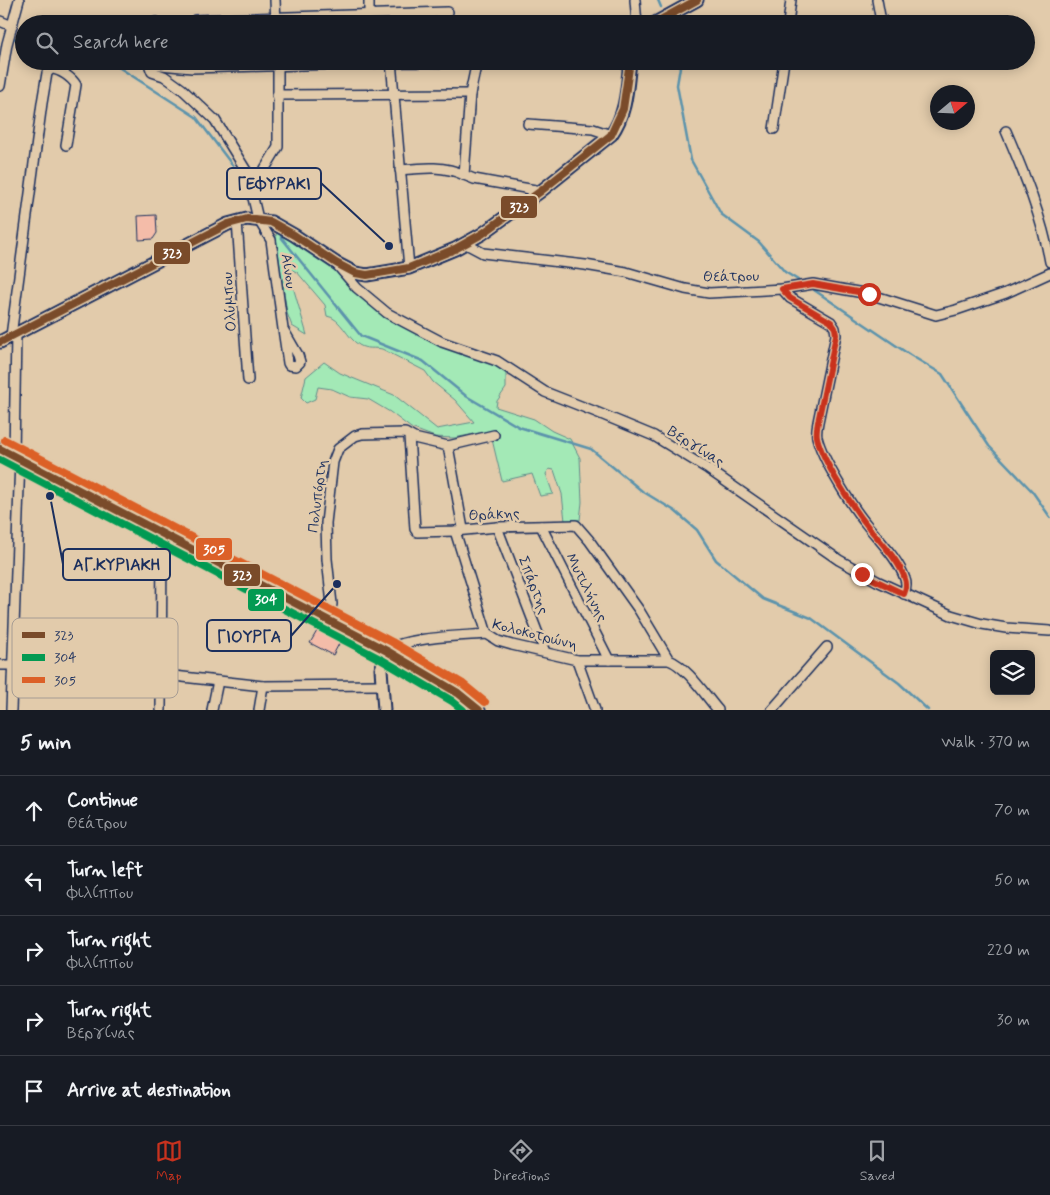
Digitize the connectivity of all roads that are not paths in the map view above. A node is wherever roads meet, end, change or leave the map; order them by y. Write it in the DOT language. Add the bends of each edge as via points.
graph roads {
  1 [pos="19,0"];
  2 [pos="275,0"];
  3 [pos="369,0"];
  4 [pos="635,0"];
  5 [pos="697,0"];
  6 [pos="791,0"];
  7 [pos="877,0"];
  8 [pos="448,12"];
  9 [pos="369,13"];
  10 [pos="387,13"];
  11 [pos="276,15"];
  12 [pos="346,15"];
  13 [pos="636,15"];
  14 [pos="670,15"];
  15 [pos="789,15"];
  16 [pos="880,15"];
  17 [pos="0,21"];
  18 [pos="11,29"];
  19 [pos="50,70"];
  20 [pos="58,70"];
  21 [pos="152,70"];
  22 [pos="278,70"];
  23 [pos="392,70"];
  24 [pos="474,70"];
  25 [pos="629,70"];
  26 [pos="783,70"];
  27 [pos="0,86"];
  28 [pos="394,94"];
  29 [pos="470,94"];
  30 [pos="278,95"];
  31 [pos="528,124"];
  32 [pos="774,129"];
  33 [pos="1006,131"];
  34 [pos="610,135"];
  35 [pos="66,145"];
  36 [pos="400,170"];
  37 [pos="464,174"];
  38 [pos="255,185"];
  39 [pos="542,192"];
  40 [pos="258,219"];
  41 [pos="237,221"];
  42 [pos="466,244"];
  43 [pos="1050,262"];
  44 [pos="336,263"];
  45 [pos="409,268"];
  46 [pos="1050,273"];
  47 [pos="782,289"];
  48 [pos="283,330"];
  49 [pos="14,335"];
  50 [pos="0,342"];
  51 [pos="248,380"];
  52 [pos="494,435"];
  53 [pos="409,436"];
  54 [pos="448,446"];
  55 [pos="0,449"];
  56 [pos="17,458"];
  57 [pos="541,526"];
  58 [pos="497,527"];
  59 [pos="459,530"];
  60 [pos="162,532"];
  61 [pos="904,594"];
  62 [pos="12,618"];
  63 [pos="161,618"];
  64 [pos="329,619"];
  65 [pos="12,630"];
  66 [pos="1050,631"];
  67 [pos="487,634"];
  68 [pos="827,647"];
  69 [pos="387,651"];
  70 [pos="545,652"];
  71 [pos="577,660"];
  72 [pos="609,660"];
  73 [pos="669,660"];
  74 [pos="0,665"];
  75 [pos="11,665"];
  76 [pos="178,676"];
  77 [pos="218,681"];
  78 [pos="381,685"];
  79 [pos="263,686"];
  80 [pos="11,710"];
  81 [pos="212,710"];
  82 [pos="259,710"];
  83 [pos="384,710"];
  84 [pos="479,710"];
  85 [pos="595,710"];
  86 [pos="718,710"];
  87 [pos="772,710"];
  1 -- 18 [label="street"];
  2 -- 11 [label="street"];
  3 -- 9 [label="street"];
  4 -- 13 [label="street"];
  5 -- 14 [label="street"];
  6 -- 15 [label="street"];
  7 -- 16 [label="street"];
  8 -- 10 [label="street"];
  9 -- 10 [label="street"];
  9 -- 12 [label="street"];
  17 -- 18 [label="street"];
  18 -- 27 [label="street"];
  19 -- 49 [label="street" via="42,103"];
  20 -- 35 [label="street" via="76,85"];
  21 -- 38 [label="street" via="173,82 215,120"];
  22 -- 30 [label="street"];
  23 -- 28 [label="street"];
  24 -- 29 [label="street"];
  25 -- 34 [label="street" via="624,112"];
  26 -- 32 [label="street"];
  28 -- 29 [label="street"];
  28 -- 30 [label="street"];
  28 -- 36 [label="street"];
  29 -- 37 [label="street"];
  30 -- 38 [label="street" via="278,147"];
  31 -- 34 [label="street" via="593,129"];
  33 -- 43 [label="street" via="1038,215"];
  34 -- 39 [label="street"];
  36 -- 37 [label="street" via="435,168"];
  36 -- 45 [label="street"];
  37 -- 39 [label="street" via="474,179"];
  38 -- 40 [label="street, Αίνου" via="252,198"];
  39 -- 42 [label="street"];
  40 -- 41 [label="street"];
  40 -- 44 [label="street" via="271,222"];
  40 -- 48 [label="street, Αίνου" via="271,240"];
  41 -- 49 [label="street"];
  41 -- 51 [label="street, Ολύμπου"];
  42 -- 45 [label="street"];
  42 -- 47 [label="street, Θεάτρου" via="483,253 626,272 709,293"];
  44 -- 45 [label="street" via="355,273 367,274"];
  44 -- 61 [label="street, Βεργίνας" via="371,301 395,317 442,342 497,361 544,392 654,436 695,460 839,560"];
  46 -- 47 [label="street, Θεάτρου" via="1006,293 936,315 837,287 813,284"];
  47 -- 61 [label="street" via="790,298 831,322 835,328 816,435 827,462 852,502 903,573 906,583"];
  49 -- 50 [label="street"];
  49 -- 56 [label="street"];
  52 -- 54 [label="street, Πολυπόρτη"];
  53 -- 54 [label="street, Πολυπόρτη"];
  53 -- 59 [label="street, Θράκης" via="417,532"];
  53 -- 64 [label="street, Πολυπόρτη" via="401,433 362,434 342,445 336,454 326,523 332,604"];
  54 -- 59 [label="street"];
  55 -- 56 [label="street"];
  56 -- 60 [label="street"];
  56 -- 62 [label="street"];
  57 -- 58 [label="street, Θράκης"];
  57 -- 72 [label="street, Μυτιλήνης"];
  57 -- 73 [label="street, Θράκης" via="576,525 639,610"];
  58 -- 59 [label="street, Θράκης"];
  58 -- 70 [label="street, Σπάρτης"];
  59 -- 67 [label="street"];
  60 -- 63 [label="street"];
  60 -- 64 [label="street"];
  61 -- 66 [label="street, Βεργίνας" via="951,615 982,624"];
  64 -- 69 [label="street"];
  65 -- 75 [label="street"];
  67 -- 69 [label="street, Κολοκοτρώνη" via="405,641"];
  67 -- 70 [label="street, Κολοκοτρώνη" via="512,645"];
  68 -- 87 [label="street"];
  69 -- 78 [label="street" via="380,669"];
  69 -- 84 [label="street" via="458,693"];
  70 -- 71 [label="street, Κολοκοτρώνη"];
  71 -- 72 [label="street, Κολοκοτρώνη"];
  71 -- 85 [label="street"];
  72 -- 73 [label="street, Κολοκοτρώνη"];
  73 -- 86 [label="street" via="683,669"];
  74 -- 75 [label="street"];
  75 -- 80 [label="street"];
  76 -- 77 [label="street"];
  77 -- 79 [label="street"];
  77 -- 81 [label="street"];
  78 -- 79 [label="street"];
  78 -- 83 [label="street"];
  79 -- 82 [label="street"];
}
